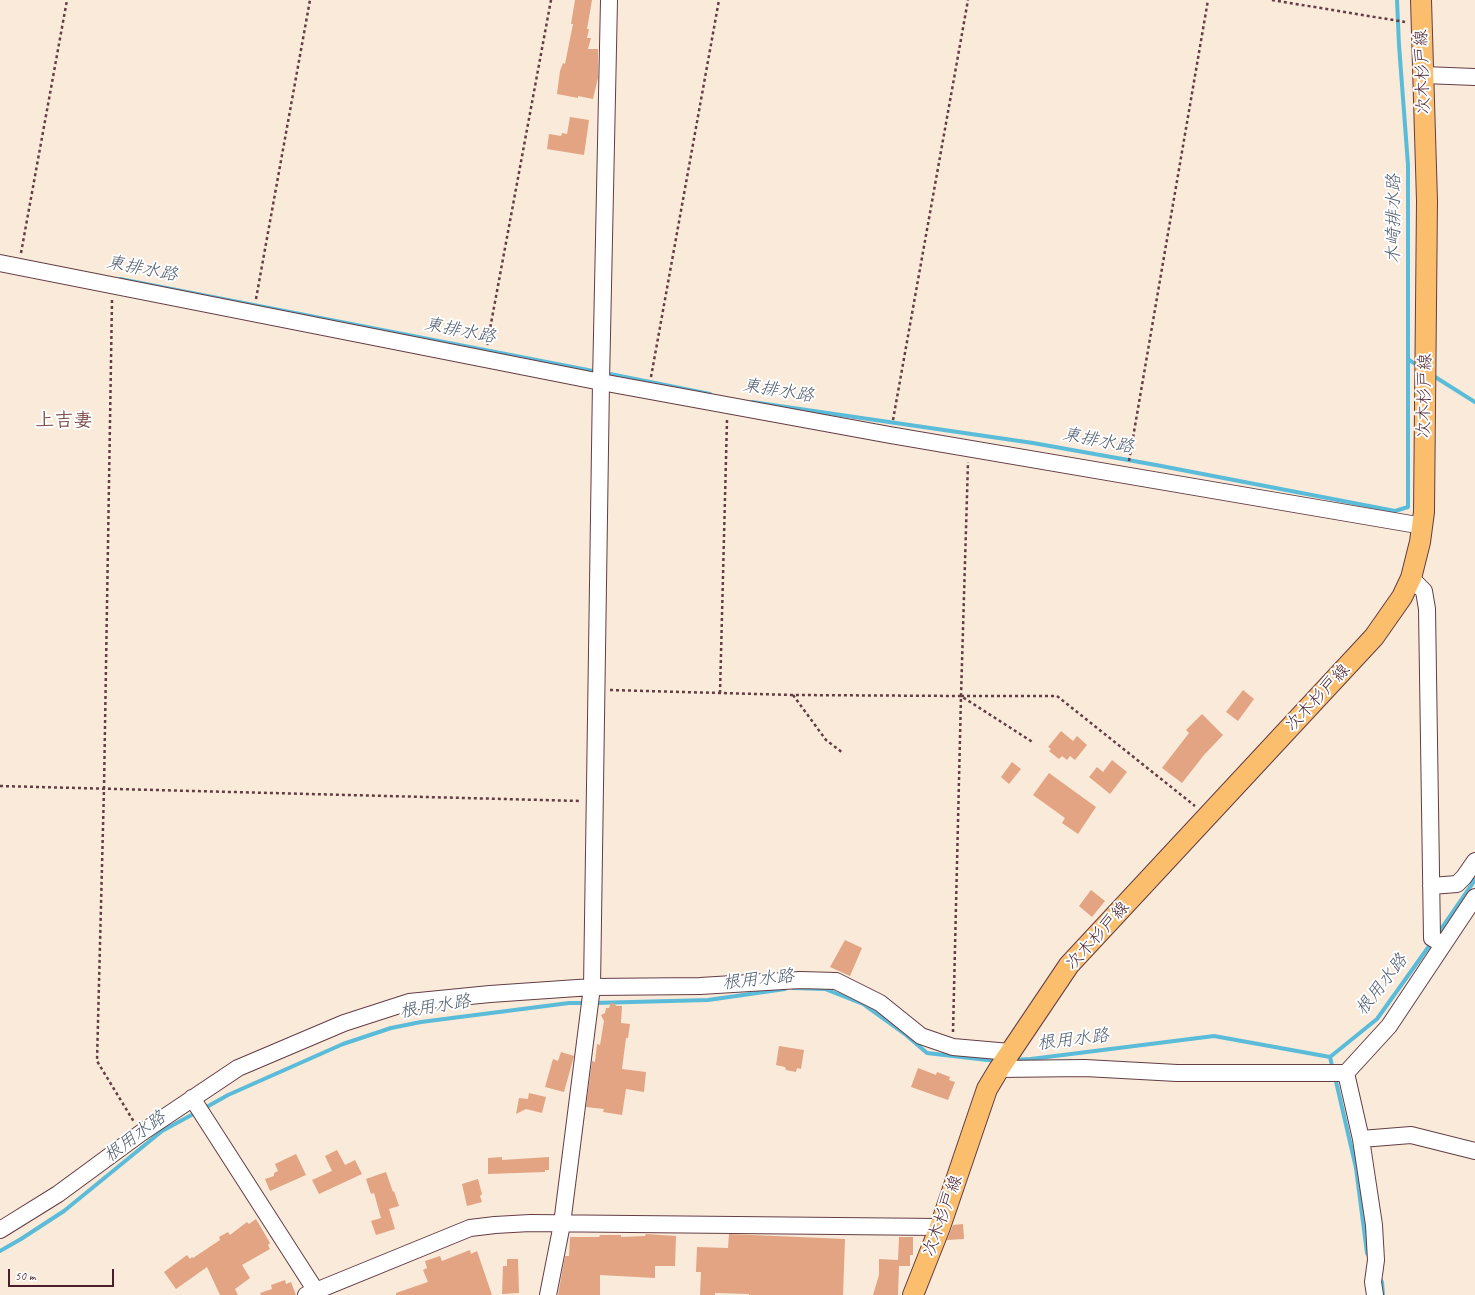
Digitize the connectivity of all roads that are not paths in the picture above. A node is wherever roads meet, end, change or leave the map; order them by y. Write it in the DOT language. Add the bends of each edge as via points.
graph roads {
  1 [pos="609,0"];
  2 [pos="1421,0"];
  3 [pos="1424,74"];
  4 [pos="1475,77"];
  5 [pos="0,263"];
  6 [pos="601,382"];
  7 [pos="1423,526"];
  8 [pos="1411,578"];
  9 [pos="1475,861"];
  10 [pos="1431,886"];
  11 [pos="1475,897"];
  12 [pos="1437,941"];
  13 [pos="592,987"];
  14 [pos="1010,1052"];
  15 [pos="999,1069"];
  16 [pos="1346,1074"];
  17 [pos="192,1098"];
  18 [pos="1361,1138"];
  19 [pos="1475,1151"];
  20 [pos="562,1224"];
  21 [pos="940,1227"];
  22 [pos="0,1230"];
  23 [pos="1372,1291"];
  24 [pos="311,1293"];
  25 [pos="548,1295"];
  26 [pos="913,1295"];
  1 -- 6 [label="street"];
  2 -- 3 [label="main road, 次木杉戸線"];
  3 -- 4 [label="street"];
  3 -- 7 [label="main road, 次木杉戸線" via="1427,201"];
  5 -- 6 [label="street"];
  6 -- 7 [label="street" via="890,435"];
  6 -- 13 [label="street"];
  7 -- 8 [label="main road, 次木杉戸線"];
  8 -- 10 [label="street" via="1424,591 1427,609"];
  8 -- 14 [label="main road, 次木杉戸線" via="1402,597 1374,637 1069,965"];
  9 -- 10 [label="street" via="1457,884"];
  10 -- 12 [label="street"];
  11 -- 12 [label="street"];
  12 -- 16 [label="street" via="1388,1026"];
  13 -- 14 [label="street" via="836,981 880,1003 921,1036 953,1047"];
  13 -- 17 [label="street" via="409,1002 344,1023 238,1068"];
  13 -- 20 [label="street"];
  14 -- 15 [label="main road, 次木杉戸線"];
  15 -- 16 [label="street" via="1085,1068 1177,1073"];
  15 -- 21 [label="main road, 次木杉戸線" via="987,1089"];
  16 -- 18 [label="street"];
  17 -- 22 [label="street" via="58,1194"];
  17 -- 24 [label="street"];
  18 -- 19 [label="street" via="1410,1135"];
  18 -- 23 [label="street" via="1374,1225 1376,1260"];
  20 -- 21 [label="street"];
  20 -- 24 [label="street" via="530,1223 470,1228"];
  20 -- 25 [label="street"];
  21 -- 26 [label="main road, 次木杉戸線"];
}
